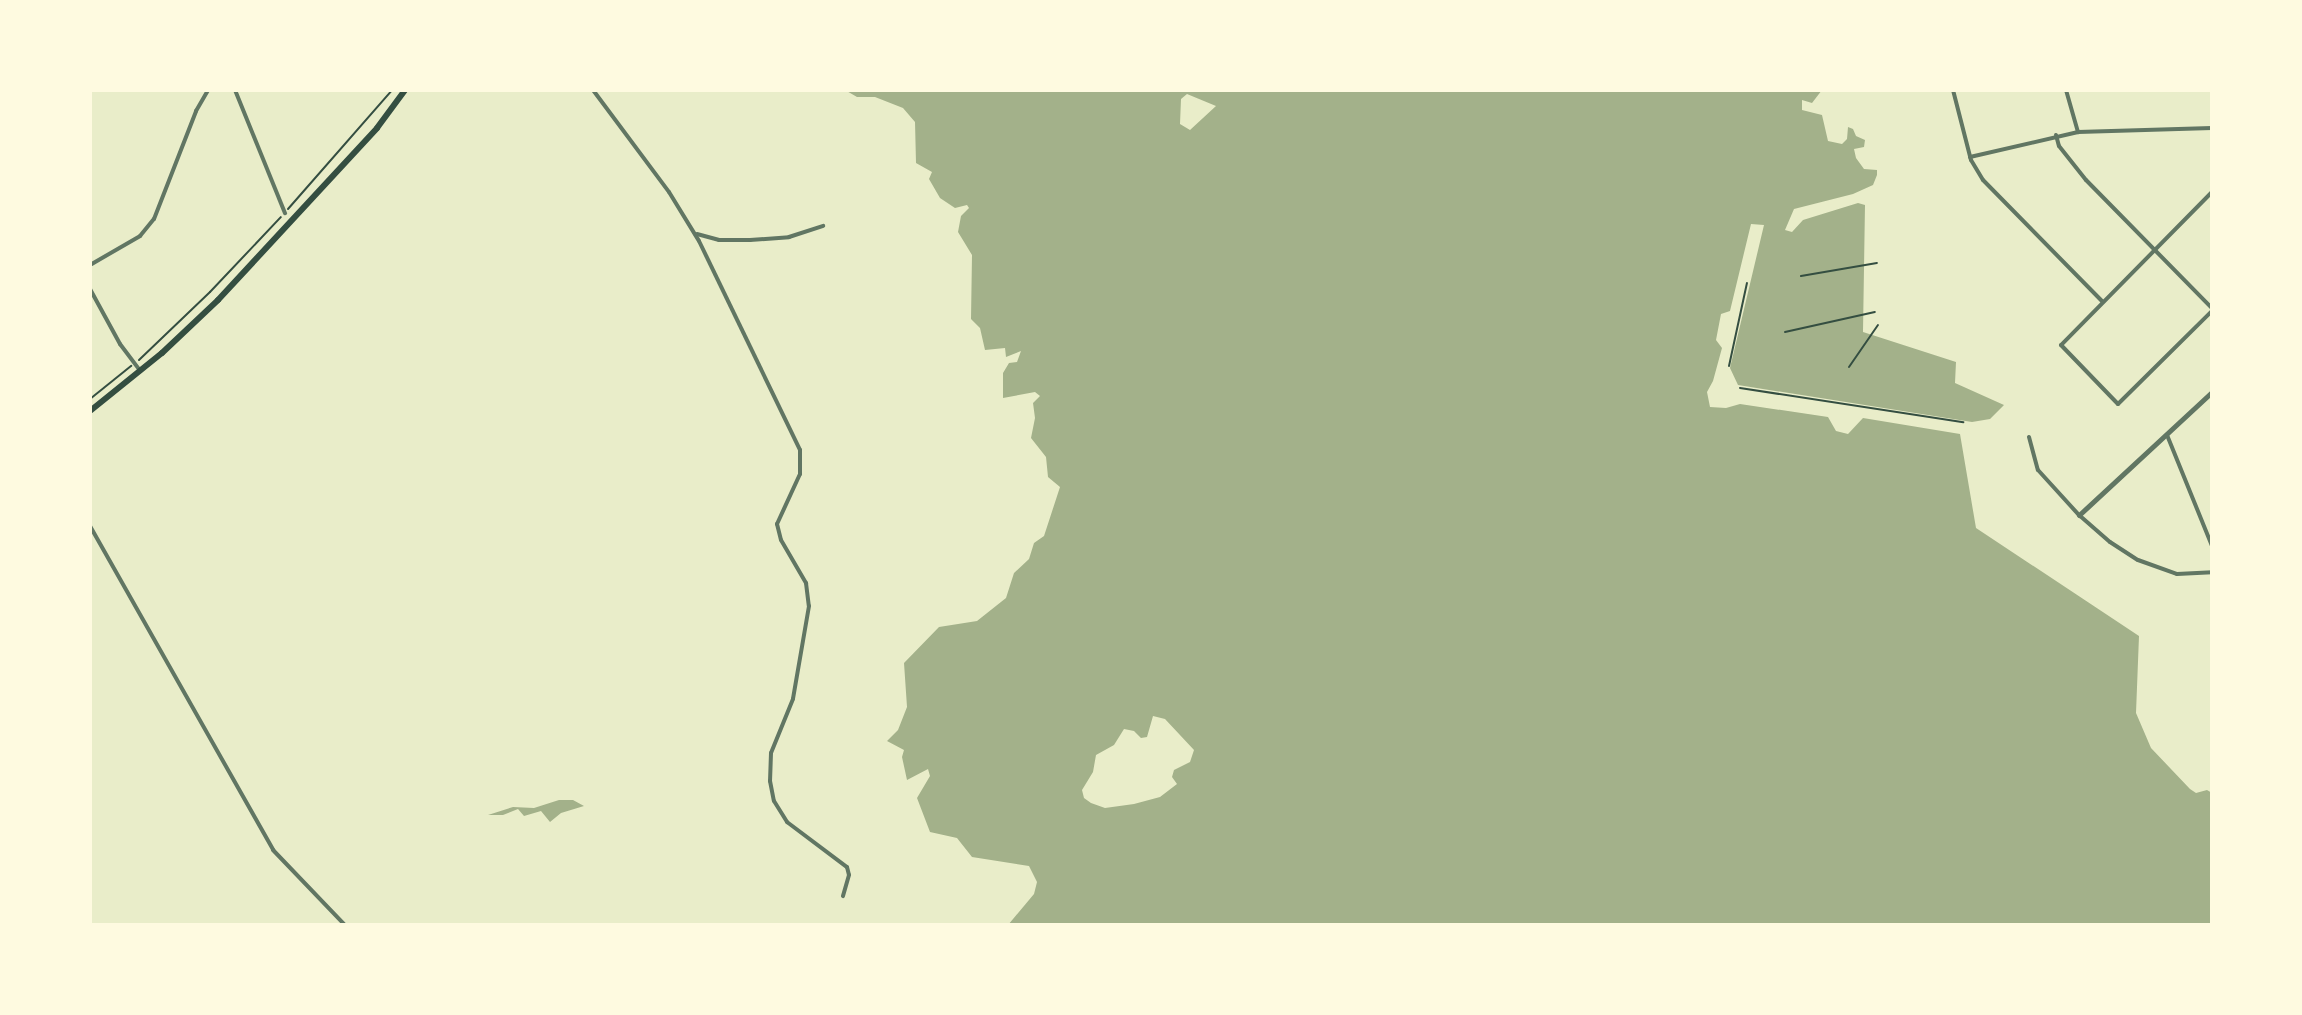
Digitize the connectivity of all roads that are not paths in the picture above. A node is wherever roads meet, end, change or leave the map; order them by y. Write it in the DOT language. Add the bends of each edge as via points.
graph roads {
  1 [pos="208,90"];
  2 [pos="235,90"];
  3 [pos="405,90"];
  4 [pos="593,90"];
  5 [pos="1953,90"];
  6 [pos="2066,90"];
  7 [pos="2212,128"];
  8 [pos="2078,132"];
  9 [pos="2056,135"];
  10 [pos="1970,157"];
  11 [pos="2212,192"];
  12 [pos="285,213"];
  13 [pos="823,226"];
  14 [pos="694,233"];
  15 [pos="2156,248"];
  16 [pos="90,265"];
  17 [pos="90,289"];
  18 [pos="2102,301"];
  19 [pos="2212,310"];
  20 [pos="140,371"];
  21 [pos="2212,392"];
  22 [pos="90,411"];
  23 [pos="2167,435"];
  24 [pos="2029,437"];
  25 [pos="2079,515"];
  26 [pos="90,526"];
  27 [pos="2212,546"];
  28 [pos="2212,572"];
  29 [pos="843,896"];
  30 [pos="345,925"];
  1 -- 16 [label="street" via="154,219 140,236"];
  2 -- 12 [label="street"];
  3 -- 20 [label="main road" via="377,128 228,289"];
  4 -- 14 [label="street"];
  5 -- 10 [label="street"];
  6 -- 8 [label="street"];
  7 -- 8 [label="street"];
  8 -- 9 [label="street"];
  9 -- 10 [label="street"];
  9 -- 15 [label="street" via="2086,180"];
  10 -- 18 [label="street" via="1983,180"];
  11 -- 15 [label="street"];
  13 -- 14 [label="street" via="789,237 750,240"];
  14 -- 29 [label="street" via="800,450 800,474 777,524 806,583 809,606 793,699 771,753 770,781 787,822 847,867"];
  15 -- 18 [label="street"];
  15 -- 19 [label="street"];
  17 -- 20 [label="street"];
  18 -- 19 [label="street" via="2061,345 2118,404"];
  20 -- 22 [label="main road"];
  21 -- 23 [label="street"];
  23 -- 25 [label="street"];
  23 -- 27 [label="street"];
  24 -- 25 [label="street" via="2038,470"];
  25 -- 28 [label="street" via="2138,560 2177,574"];
  26 -- 30 [label="street" via="273,850"];
}
